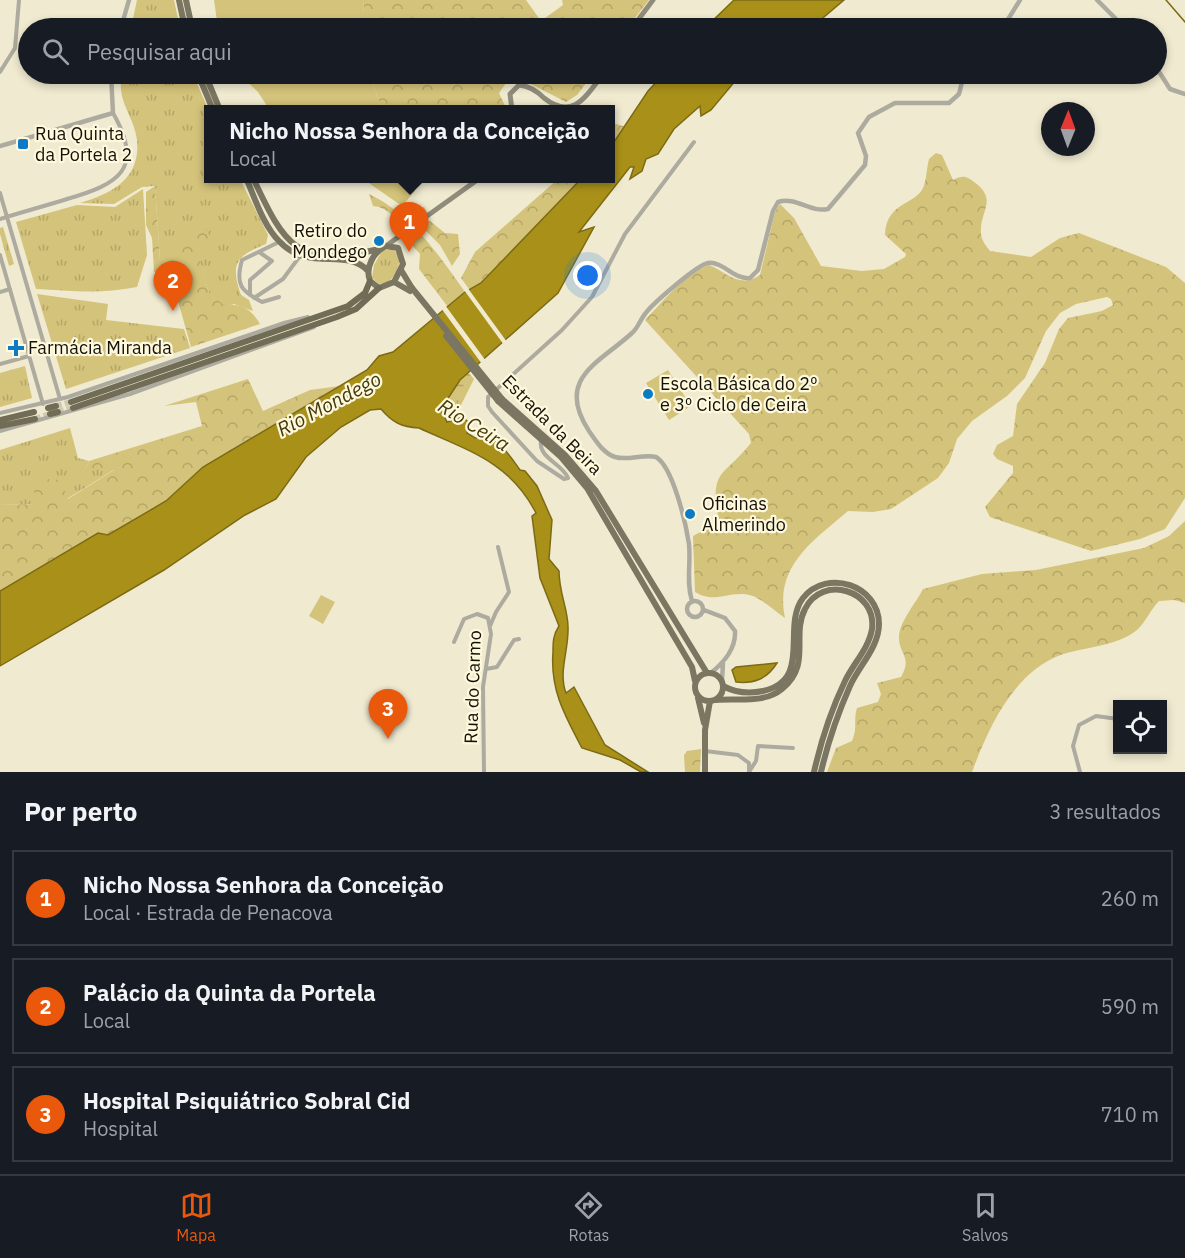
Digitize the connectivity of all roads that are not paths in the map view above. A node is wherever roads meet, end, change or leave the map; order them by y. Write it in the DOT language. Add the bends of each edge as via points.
graph roads {
  1 [pos="19,0"];
  2 [pos="129,0"];
  3 [pos="179,0"];
  4 [pos="186,0"];
  5 [pos="653,0"];
  6 [pos="1020,0"];
  7 [pos="1097,0"];
  8 [pos="124,18"];
  9 [pos="183,18"];
  10 [pos="190,18"];
  11 [pos="640,18"];
  12 [pos="1009,18"];
  13 [pos="1115,18"];
  14 [pos="0,72"];
  15 [pos="112,84"];
  16 [pos="202,84"];
  17 [pos="209,84"];
  18 [pos="595,84"];
  19 [pos="962,84"];
  20 [pos="1167,84"];
  21 [pos="1185,94"];
  22 [pos="211,105"];
  23 [pos="218,105"];
  24 [pos="511,105"];
  25 [pos="554,105"];
  26 [pos="573,105"];
  27 [pos="113,113"];
  28 [pos="694,142"];
  29 [pos="0,146"];
  30 [pos="249,183"];
  31 [pos="255,183"];
  32 [pos="473,183"];
  33 [pos="0,193"];
  34 [pos="7,217"];
  35 [pos="0,219"];
  36 [pos="420,221"];
  37 [pos="409,229"];
  38 [pos="402,236"];
  39 [pos="279,242"];
  40 [pos="386,246"];
  41 [pos="379,249"];
  42 [pos="259,252"];
  43 [pos="401,252"];
  44 [pos="0,255"];
  45 [pos="300,256"];
  46 [pos="401,270"];
  47 [pos="368,271"];
  48 [pos="370,281"];
  49 [pos="394,282"];
  50 [pos="379,288"];
  51 [pos="10,289"];
  52 [pos="411,290"];
  53 [pos="0,292"];
  54 [pos="252,296"];
  55 [pos="279,297"];
  56 [pos="318,320"];
  57 [pos="29,356"];
  58 [pos="0,364"];
  59 [pos="60,399"];
  60 [pos="500,400"];
  61 [pos="72,405"];
  62 [pos="47,409"];
  63 [pos="57,409"];
  64 [pos="0,414"];
  65 [pos="0,420"];
  66 [pos="0,426"];
  67 [pos="0,431"];
  68 [pos="541,441"];
  69 [pos="498,547"];
  70 [pos="692,601"];
  71 [pos="704,610"];
  72 [pos="490,626"];
  73 [pos="519,639"];
  74 [pos="454,642"];
  75 [pos="723,663"];
  76 [pos="486,669"];
  77 [pos="709,673"];
  78 [pos="695,681"];
  79 [pos="722,683"];
  80 [pos="698,697"];
  81 [pos="713,701"];
  82 [pos="1113,718"];
  83 [pos="705,730"];
  84 [pos="793,748"];
  85 [pos="705,751"];
  86 [pos="484,772"];
  87 [pos="705,772"];
  88 [pos="749,772"];
  89 [pos="814,772"];
  90 [pos="821,772"];
  91 [pos="1080,772"];
  1 -- 14 [label="street" via="15,48"];
  2 -- 8 [label="street"];
  3 -- 9 [label="main road"];
  4 -- 10 [label="main road"];
  5 -- 11 [label="main road"];
  6 -- 12 [label="street"];
  7 -- 13 [label="street"];
  15 -- 27 [label="street"];
  16 -- 22 [label="main road"];
  17 -- 23 [label="main road"];
  18 -- 26 [label="main road"];
  19 -- 70 [label="street" via="959,94 950,103 895,103 869,117 858,133 866,165 828,209 816,210 790,200 778,202 755,274 743,279 716,264 706,263 680,280 646,313 632,334 593,362 582,377 579,411 600,446 617,458 656,458 666,467 689,544"];
  20 -- 21 [label="street"];
  24 -- 25 [label="main road" via="514,87 529,87"];
  27 -- 29 [label="street"];
  27 -- 34 [label="street" via="126,141 127,156 114,180 103,189"];
  28 -- 68 [label="street" via="625,234 592,297 488,397 492,412 537,461 566,479 566,473 543,452"];
  30 -- 39 [label="main road"];
  31 -- 41 [label="main road" via="276,227 299,248 325,255"];
  32 -- 36 [label="main road"];
  33 -- 34 [label="street"];
  34 -- 35 [label="street"];
  34 -- 59 [label="street"];
  37 -- 38 [label="main road"];
  38 -- 40 [label="main road"];
  38 -- 43 [label="main road"];
  39 -- 42 [label="street"];
  39 -- 45 [label="main road"];
  40 -- 41 [label="main road"];
  40 -- 43 [label="main road" via="395,246"];
  41 -- 47 [label="main road"];
  42 -- 54 [label="street" via="242,260 239,271 241,288"];
  42 -- 54 [label="street" via="272,261 250,280"];
  43 -- 46 [label="main road"];
  44 -- 51 [label="street"];
  45 -- 47 [label="main road" via="325,261 354,260"];
  45 -- 54 [label="street" via="283,279"];
  46 -- 49 [label="main road"];
  46 -- 52 [label="main road, Estrada da Beira"];
  47 -- 48 [label="main road"];
  48 -- 50 [label="main road"];
  48 -- 56 [label="highway" via="365,293 348,306"];
  49 -- 50 [label="main road"];
  49 -- 52 [label="main road, Estrada da Beira"];
  50 -- 56 [label="highway" via="356,309"];
  51 -- 53 [label="street"];
  51 -- 57 [label="street"];
  52 -- 60 [label="main road, Estrada da Beira, bridge"];
  54 -- 55 [label="street" via="262,302"];
  56 -- 59 [label="street" via="284,323"];
  56 -- 61 [label="highway"];
  56 -- 67 [label="street" via="291,338 130,394"];
  57 -- 58 [label="street"];
  57 -- 62 [label="street"];
  59 -- 62 [label="street"];
  60 -- 68 [label="main road, Estrada da Beira"];
  60 -- 77 [label="main road, Estrada da Beira" via="586,478"];
  62 -- 63 [label="highway"];
  62 -- 64 [label="street"];
  65 -- 66 [label="highway" via="34,415"];
  68 -- 78 [label="main road, Estrada da Beira" via="588,488 689,663"];
  69 -- 72 [label="street" via="509,592"];
  70 -- 71 [label="street" via="700,602"];
  70 -- 71 [label="street" via="687,607 691,616 700,616"];
  71 -- 75 [label="street" via="725,618 734,628 734,644"];
  72 -- 74 [label="street, Rua do Carmo" via="488,618 477,614 464,619"];
  72 -- 76 [label="street, Rua do Carmo"];
  73 -- 76 [label="street" via="514,640 497,667"];
  75 -- 77 [label="street"];
  75 -- 79 [label="street"];
  76 -- 86 [label="street, Rua do Carmo"];
  77 -- 78 [label="main road"];
  77 -- 79 [label="main road"];
  78 -- 80 [label="main road"];
  79 -- 81 [label="main road" via="722,694"];
  79 -- 90 [label="main road" via="736,692 771,689 782,681 794,658 795,614 812,589 842,582 864,592 878,615 877,636 846,696"];
  80 -- 81 [label="main road"];
  80 -- 83 [label="main road"];
  81 -- 83 [label="main road"];
  81 -- 89 [label="main road" via="758,699 780,691 799,665 802,618 809,602 830,589 848,590 858,596 870,611 871,632 833,708"];
  82 -- 91 [label="street" via="1096,716 1079,725 1073,746"];
  83 -- 85 [label="main road"];
  84 -- 88 [label="street" via="758,746 756,761"];
  85 -- 87 [label="main road"];
  85 -- 88 [label="street" via="744,757"];
}
